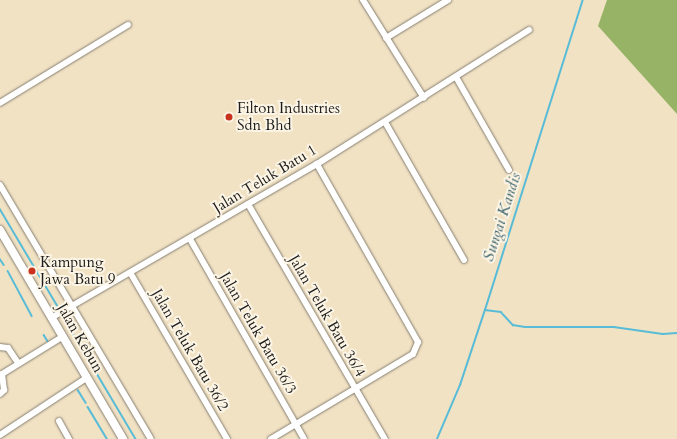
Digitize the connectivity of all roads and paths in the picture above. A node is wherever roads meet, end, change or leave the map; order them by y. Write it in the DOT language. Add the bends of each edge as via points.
graph roads {
  1 [pos="364,0"];
  2 [pos="446,1"];
  3 [pos="128,25"];
  4 [pos="529,30"];
  5 [pos="386,38"];
  6 [pos="456,77"];
  7 [pos="424,98"];
  8 [pos="0,103"];
  9 [pos="385,122"];
  10 [pos="317,164"];
  11 [pos="509,170"];
  12 [pos="0,185"];
  13 [pos="248,204"];
  14 [pos="0,230"];
  15 [pos="190,239"];
  16 [pos="464,260"];
  17 [pos="131,274"];
  18 [pos="72,306"];
  19 [pos="51,318"];
  20 [pos="62,337"];
  21 [pos="0,347"];
  22 [pos="18,363"];
  23 [pos="86,378"];
  24 [pos="354,389"];
  25 [pos="0,394"];
  26 [pos="59,421"];
  27 [pos="295,424"];
  28 [pos="0,434"];
  29 [pos="69,439"];
  30 [pos="123,439"];
  31 [pos="151,439"];
  32 [pos="227,439"];
  33 [pos="271,439"];
  34 [pos="304,439"];
  35 [pos="385,439"];
  1 -- 5 [label="street"];
  2 -- 5 [label="street"];
  3 -- 8 [label="street"];
  4 -- 6 [label="street, Jalan Teluk Batu 1"];
  5 -- 7 [label="street"];
  6 -- 7 [label="street, Jalan Teluk Batu 1"];
  6 -- 11 [label="street"];
  7 -- 9 [label="street, Jalan Teluk Batu 1"];
  9 -- 10 [label="street, Jalan Teluk Batu 1"];
  9 -- 16 [label="street"];
  10 -- 13 [label="street, Jalan Teluk Batu 1"];
  10 -- 24 [label="street" via="418,342 413,354"];
  12 -- 18 [label="street"];
  13 -- 15 [label="street, Jalan Teluk Batu 1"];
  13 -- 24 [label="street, Jalan Teluk Batu 36/4"];
  14 -- 19 [label="main road, Jalan Kebun"];
  15 -- 17 [label="street, Jalan Teluk Batu 1"];
  15 -- 27 [label="street, Jalan Teluk Batu 36/3"];
  17 -- 18 [label="street, Jalan Teluk Batu 1"];
  17 -- 32 [label="street, Jalan Teluk Batu 36/2"];
  18 -- 19 [label="street, Jalan Teluk Batu 1"];
  18 -- 31 [label="street"];
  19 -- 20 [label="main road, Jalan Kebun"];
  20 -- 22 [label="street"];
  20 -- 23 [label="main road, Jalan Kebun"];
  21 -- 22 [label="street" via="8,348"];
  22 -- 25 [label="street" via="2,374 4,390"];
  23 -- 28 [label="street"];
  23 -- 30 [label="main road, Jalan Kebun"];
  24 -- 27 [label="street"];
  24 -- 35 [label="street, Jalan Teluk Batu 36/4"];
  26 -- 29 [label="street"];
  27 -- 33 [label="street"];
  27 -- 34 [label="street, Jalan Teluk Batu 36/3"];
}
